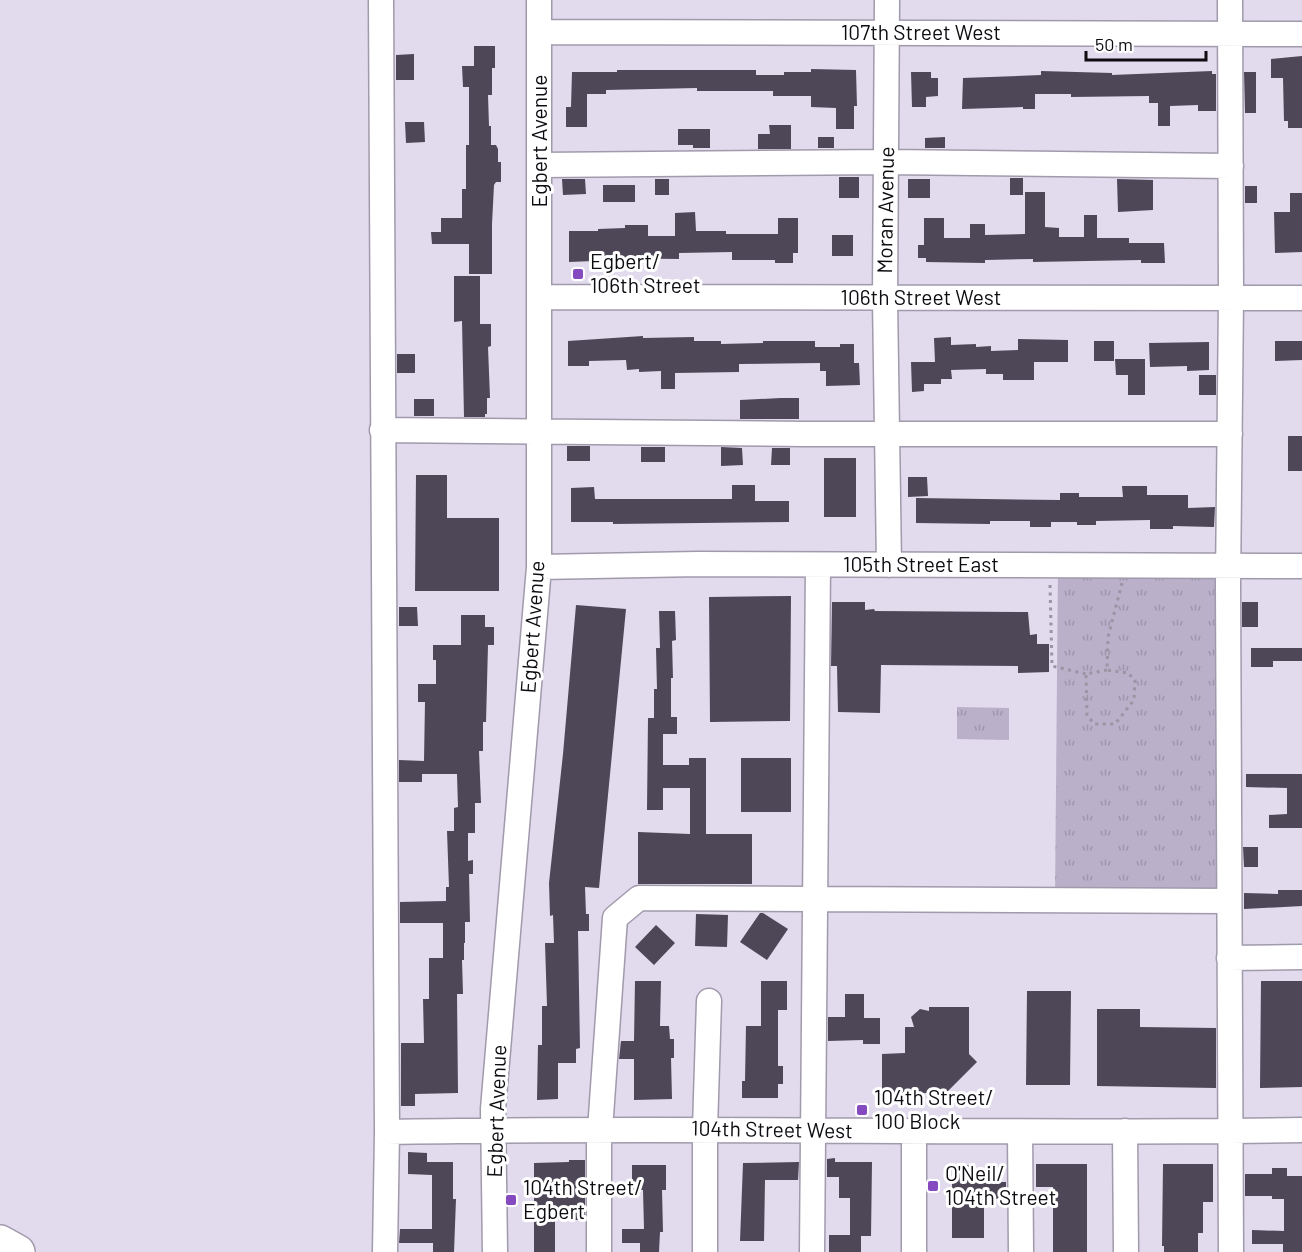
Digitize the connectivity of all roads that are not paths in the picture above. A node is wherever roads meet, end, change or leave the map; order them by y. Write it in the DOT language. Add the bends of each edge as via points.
graph roads {
  1 [pos="381,0"];
  2 [pos="538,0"];
  3 [pos="887,0"];
  4 [pos="1230,0"];
  5 [pos="539,32"];
  6 [pos="1230,32"];
  7 [pos="887,33"];
  8 [pos="1302,33"];
  9 [pos="888,162"];
  10 [pos="540,165"];
  11 [pos="1231,166"];
  12 [pos="539,297"];
  13 [pos="1231,298"];
  14 [pos="1302,298"];
  15 [pos="885,299"];
  16 [pos="382,430"];
  17 [pos="539,431"];
  18 [pos="887,433"];
  19 [pos="1230,434"];
  20 [pos="818,565"];
  21 [pos="889,565"];
  22 [pos="1302,566"];
  23 [pos="539,567"];
  24 [pos="1228,567"];
  25 [pos="816,899"];
  26 [pos="1229,901"];
  27 [pos="1302,957"];
  28 [pos="1229,958"];
  29 [pos="710,1001"];
  30 [pos="600,1129"];
  31 [pos="705,1129"];
  32 [pos="494,1130"];
  33 [pos="813,1130"];
  34 [pos="1302,1130"];
  35 [pos="914,1131"];
  36 [pos="1125,1131"];
  37 [pos="1231,1131"];
  38 [pos="387,1132"];
  39 [pos="1020,1132"];
  40 [pos="0,1242"];
  41 [pos="18,1252"];
  42 [pos="385,1252"];
  43 [pos="495,1252"];
  44 [pos="599,1252"];
  45 [pos="705,1252"];
  46 [pos="812,1252"];
  47 [pos="914,1252"];
  48 [pos="1021,1252"];
  49 [pos="1126,1252"];
  50 [pos="1231,1252"];
  1 -- 16 [label="street"];
  2 -- 5 [label="street, Egbert Avenue"];
  3 -- 7 [label="street, Moran Avenue"];
  4 -- 6 [label="street"];
  5 -- 7 [label="street, 107th Street West"];
  5 -- 10 [label="street, Egbert Avenue"];
  6 -- 7 [label="street, 107th Street West"];
  6 -- 8 [label="street, 107th Street West"];
  6 -- 11 [label="street"];
  7 -- 9 [label="street, Moran Avenue"];
  9 -- 10 [label="street"];
  9 -- 11 [label="street"];
  9 -- 15 [label="street, Moran Avenue"];
  10 -- 12 [label="street, Egbert Avenue"];
  11 -- 13 [label="street"];
  12 -- 15 [label="street, 106th Street West"];
  12 -- 17 [label="street, Egbert Avenue"];
  13 -- 14 [label="street, 106th Street West"];
  13 -- 15 [label="street, 106th Street West"];
  13 -- 19 [label="street"];
  15 -- 18 [label="street, Moran Avenue"];
  16 -- 17 [label="street"];
  16 -- 38 [label="street"];
  17 -- 18 [label="street"];
  17 -- 23 [label="street, Egbert Avenue"];
  18 -- 19 [label="street"];
  18 -- 21 [label="street, Moran Avenue"];
  19 -- 24 [label="street"];
  20 -- 21 [label="street, 105th Street East"];
  20 -- 23 [label="street, 105th Street East"];
  20 -- 25 [label="street"];
  21 -- 24 [label="street, 105th Street East"];
  22 -- 24 [label="street, 105th Street East"];
  23 -- 32 [label="street, Egbert Avenue"];
  24 -- 26 [label="street"];
  25 -- 26 [label="street"];
  25 -- 30 [label="street" via="639,898 615,918"];
  25 -- 33 [label="street"];
  26 -- 28 [label="street"];
  27 -- 28 [label="street"];
  28 -- 37 [label="street"];
  29 -- 31 [label="street"];
  30 -- 31 [label="street, 104th Street West"];
  30 -- 32 [label="street, 104th Street West"];
  30 -- 44 [label="street"];
  31 -- 33 [label="street, 104th Street West"];
  31 -- 45 [label="street"];
  32 -- 38 [label="street, 104th Street West"];
  32 -- 43 [label="street, Egbert Avenue"];
  33 -- 35 [label="street, 104th Street West"];
  33 -- 46 [label="street"];
  34 -- 37 [label="street, 104th Street West"];
  35 -- 39 [label="street, 104th Street West"];
  35 -- 47 [label="street"];
  36 -- 37 [label="street, 104th Street West"];
  36 -- 39 [label="street, 104th Street West"];
  36 -- 49 [label="street"];
  37 -- 50 [label="street"];
  38 -- 42 [label="street"];
  39 -- 48 [label="street"];
  40 -- 41 [label="highway"];
}
